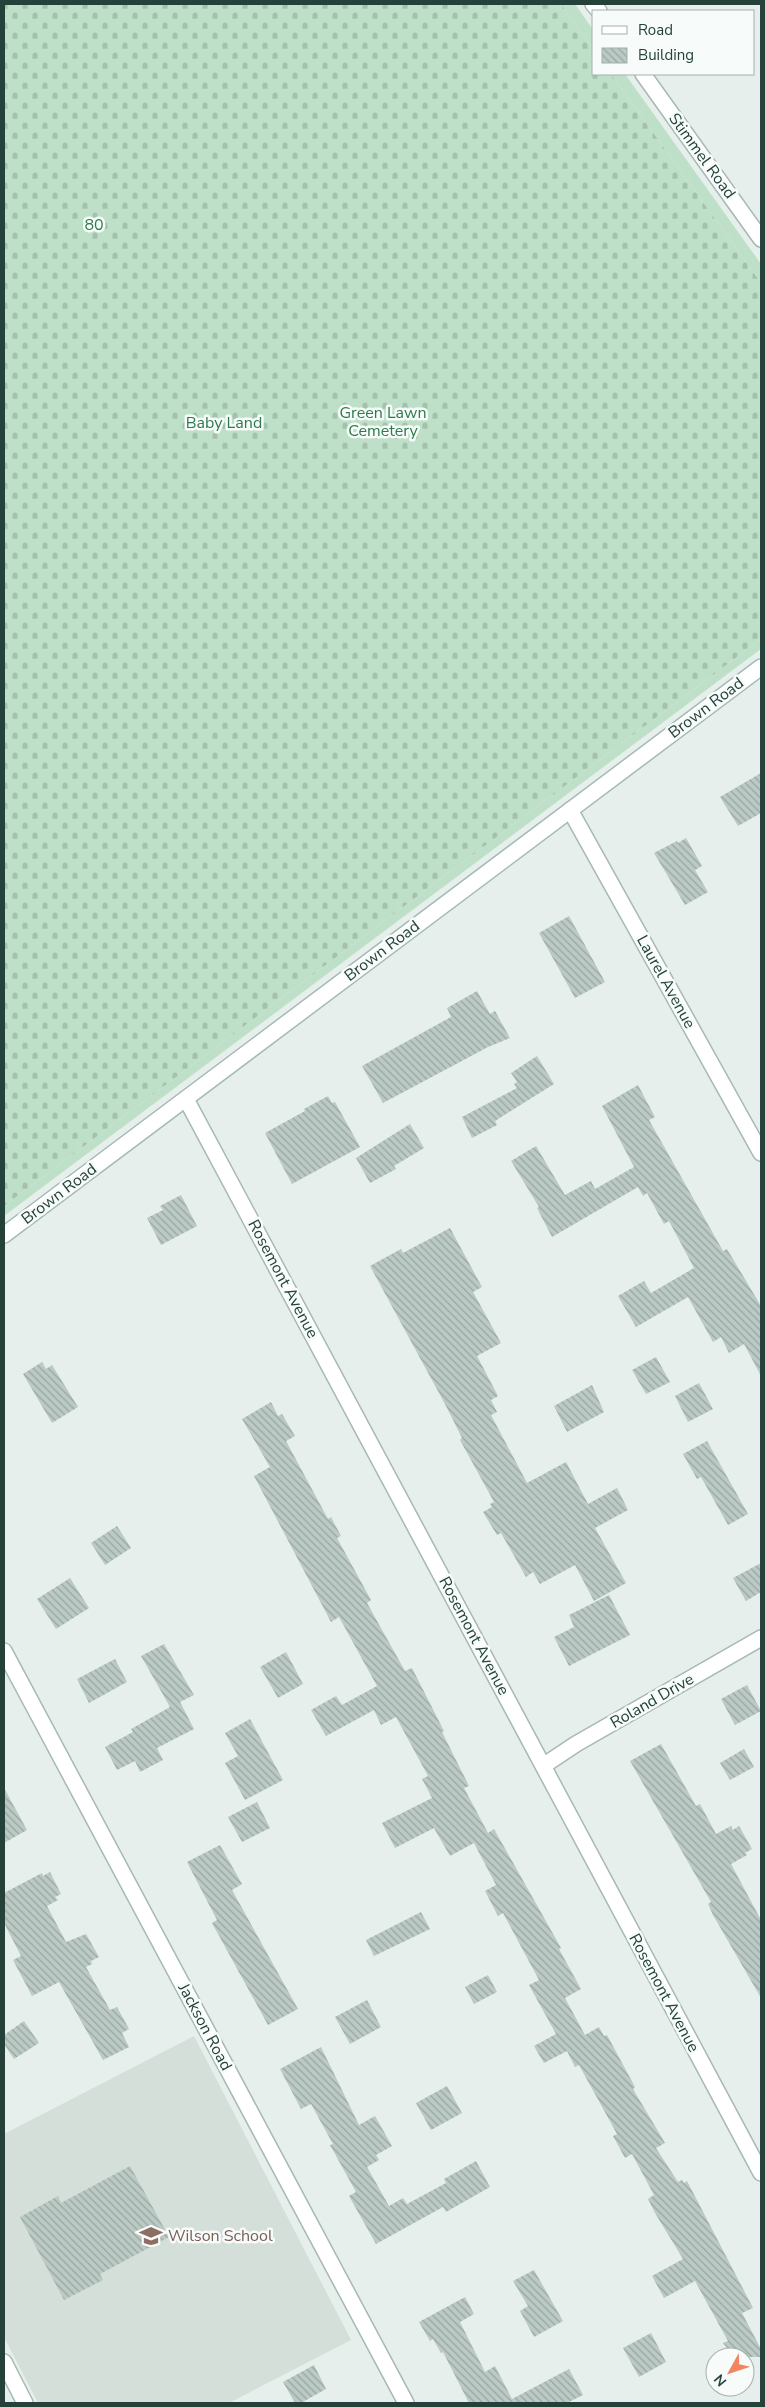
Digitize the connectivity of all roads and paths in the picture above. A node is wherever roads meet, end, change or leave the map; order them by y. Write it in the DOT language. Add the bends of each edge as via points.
graph roads {
  1 [pos="644,75"];
  2 [pos="761,239"];
  3 [pos="761,667"];
  4 [pos="570,810"];
  5 [pos="186,1099"];
  6 [pos="761,1153"];
  7 [pos="4,1235"];
  8 [pos="761,1638"];
  9 [pos="4,1651"];
  10 [pos="543,1766"];
  11 [pos="761,2173"];
  12 [pos="4,2362"];
  13 [pos="25,2403"];
  14 [pos="406,2403"];
  1 -- 2 [label="street, Stimmel Road"];
  3 -- 4 [label="street, Brown Road"];
  4 -- 5 [label="street, Brown Road"];
  4 -- 6 [label="street, Laurel Avenue"];
  5 -- 7 [label="street, Brown Road"];
  5 -- 10 [label="street, Rosemont Avenue"];
  8 -- 10 [label="street, Roland Drive"];
  9 -- 14 [label="street, Jackson Road"];
  10 -- 11 [label="street, Rosemont Avenue"];
  12 -- 13 [label="street"];
}
